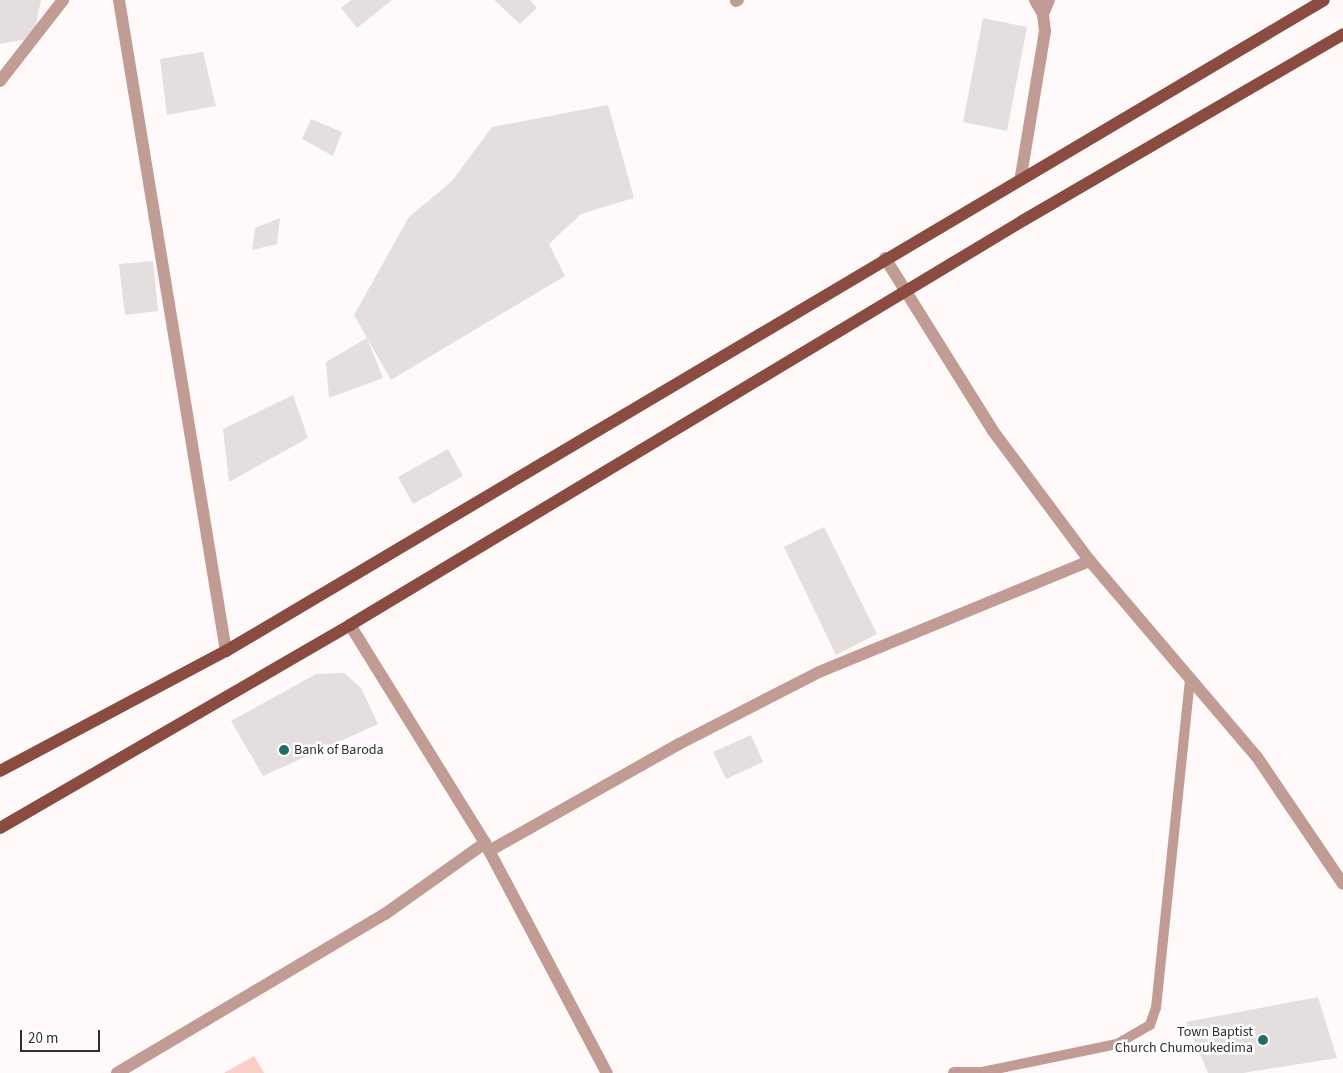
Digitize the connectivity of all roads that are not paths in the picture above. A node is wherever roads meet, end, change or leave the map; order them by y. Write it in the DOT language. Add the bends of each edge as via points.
graph roads {
  1 [pos="63,0"];
  2 [pos="119,0"];
  3 [pos="1035,0"];
  4 [pos="1049,0"];
  5 [pos="1324,0"];
  6 [pos="1043,14"];
  7 [pos="1343,34"];
  8 [pos="0,81"];
  9 [pos="1021,176"];
  10 [pos="885,258"];
  11 [pos="906,293"];
  12 [pos="1090,561"];
  13 [pos="350,625"];
  14 [pos="226,651"];
  15 [pos="1190,679"];
  16 [pos="0,771"];
  17 [pos="0,828"];
  18 [pos="487,847"];
  19 [pos="1343,884"];
  20 [pos="117,1073"];
  21 [pos="607,1073"];
  22 [pos="954,1073"];
  23 [pos="977,1073"];
  1 -- 8 [label="street"];
  2 -- 14 [label="street"];
  3 -- 6 [label="street"];
  4 -- 6 [label="street"];
  5 -- 9 [label="main road"];
  6 -- 9 [label="street" via="1045,31"];
  7 -- 11 [label="main road"];
  9 -- 10 [label="main road"];
  10 -- 11 [label="street"];
  10 -- 14 [label="main road"];
  11 -- 12 [label="street" via="993,431"];
  11 -- 13 [label="main road"];
  12 -- 15 [label="street"];
  12 -- 18 [label="street" via="819,672"];
  13 -- 17 [label="main road"];
  13 -- 18 [label="street"];
  14 -- 16 [label="main road"];
  15 -- 19 [label="street" via="1257,757"];
  15 -- 23 [label="lane" via="1159,979 1150,1025 1117,1044"];
  18 -- 20 [label="street" via="385,914"];
  18 -- 21 [label="street"];
  22 -- 23 [label="street"];
}
